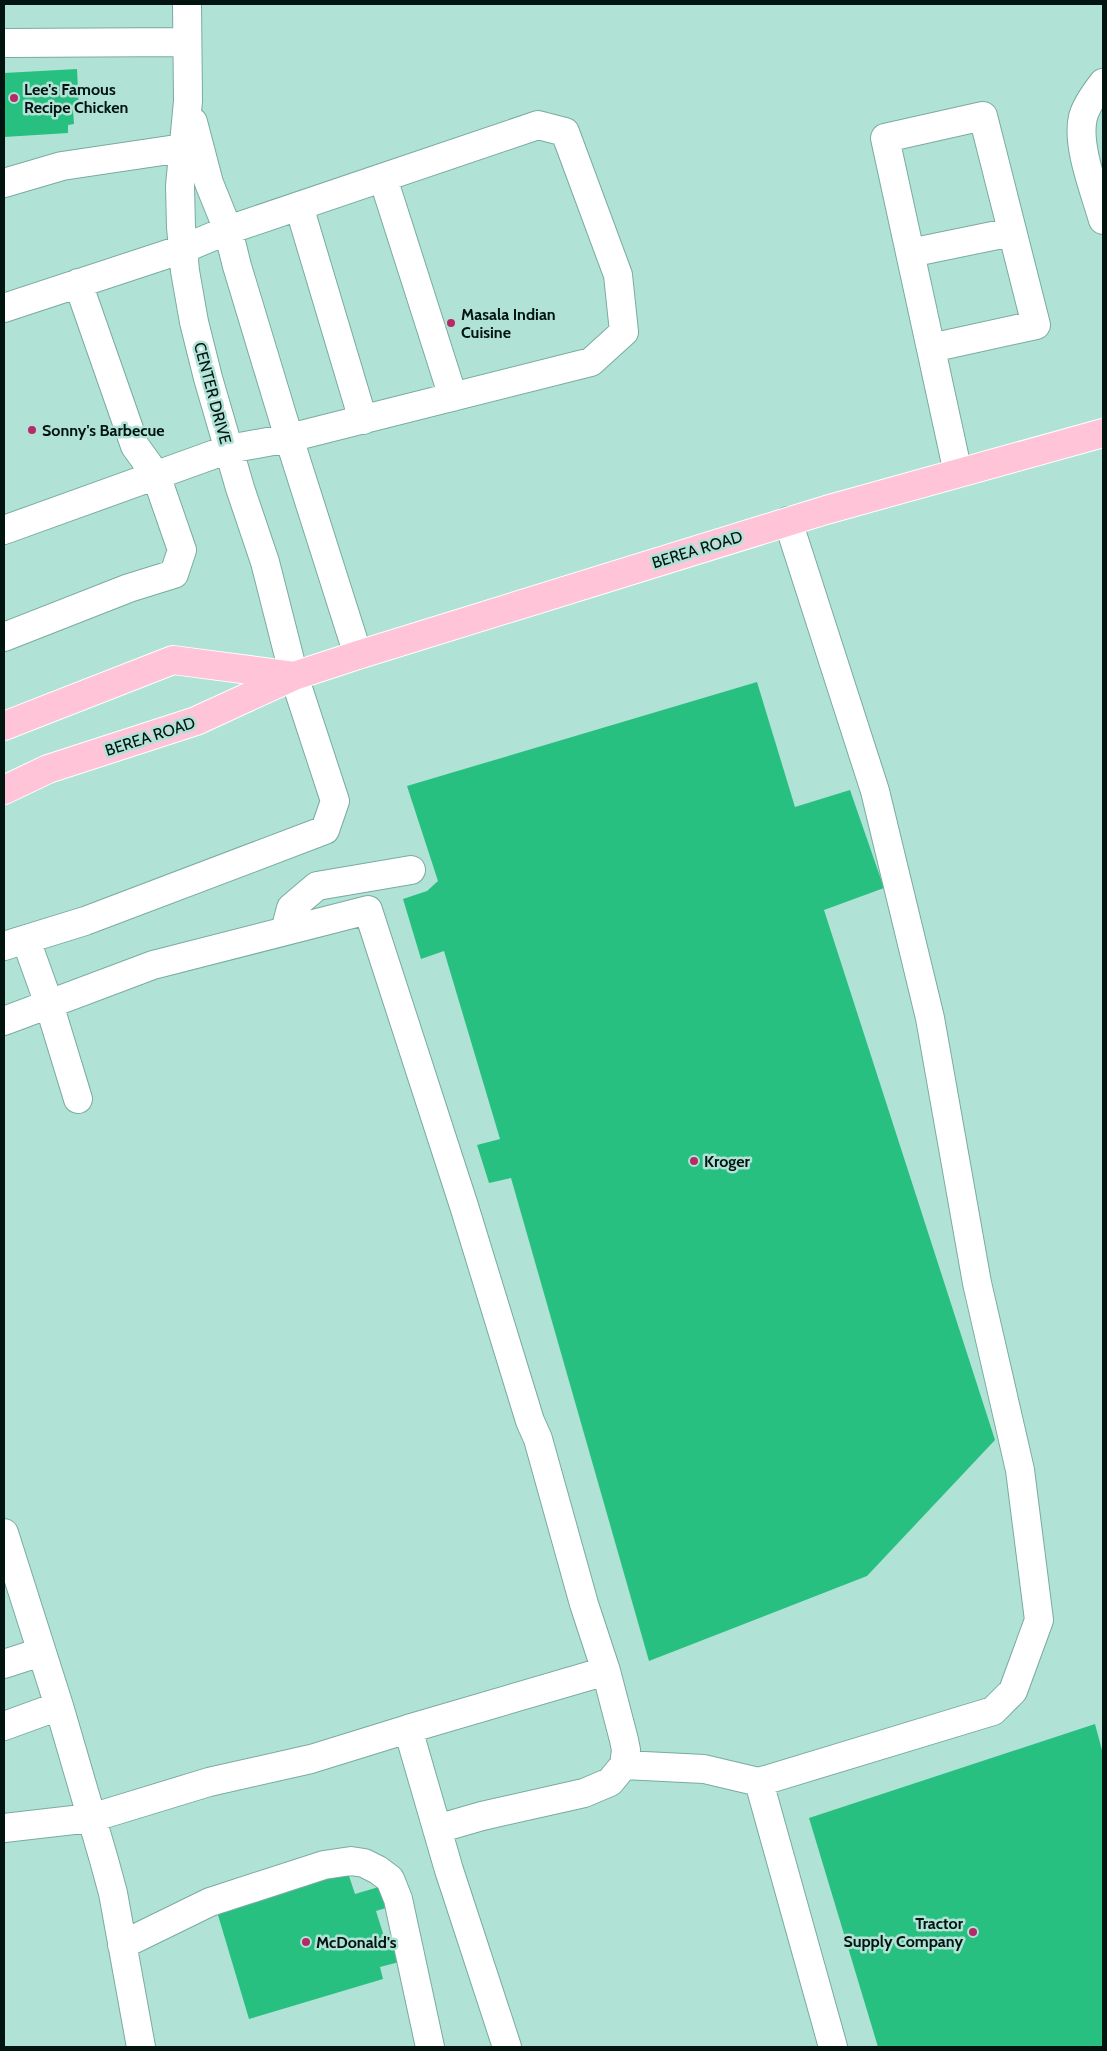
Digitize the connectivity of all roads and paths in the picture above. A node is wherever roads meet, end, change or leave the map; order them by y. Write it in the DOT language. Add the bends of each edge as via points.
graph roads {
  1 [pos="186,4"];
  2 [pos="186,42"];
  3 [pos="4,43"];
  4 [pos="1103,82"];
  5 [pos="188,101"];
  6 [pos="183,148"];
  7 [pos="383,178"];
  8 [pos="4,182"];
  9 [pos="298,206"];
  10 [pos="1103,220"];
  11 [pos="228,230"];
  12 [pos="1012,232"];
  13 [pos="183,249"];
  14 [pos="910,253"];
  15 [pos="78,283"];
  16 [pos="4,308"];
  17 [pos="930,348"];
  18 [pos="453,397"];
  19 [pos="363,420"];
  20 [pos="1103,433"];
  21 [pos="289,438"];
  22 [pos="229,449"];
  23 [pos="958,473"];
  24 [pos="156,475"];
  25 [pos="788,521"];
  26 [pos="4,530"];
  27 [pos="4,637"];
  28 [pos="358,655"];
  29 [pos="294,676"];
  30 [pos="4,726"];
  31 [pos="4,790"];
  32 [pos="411,870"];
  33 [pos="285,931"];
  34 [pos="15,943"];
  35 [pos="49,1004"];
  36 [pos="4,1021"];
  37 [pos="78,1099"];
  38 [pos="5,1539"];
  39 [pos="14,1603"];
  40 [pos="41,1652"];
  41 [pos="4,1664"];
  42 [pos="606,1671"];
  43 [pos="59,1706"];
  44 [pos="4,1726"];
  45 [pos="408,1729"];
  46 [pos="624,1765"];
  47 [pos="759,1782"];
  48 [pos="91,1818"];
  49 [pos="4,1828"];
  50 [pos="437,1829"];
  51 [pos="122,1945"];
  52 [pos="141,2047"];
  53 [pos="430,2047"];
  54 [pos="507,2047"];
  55 [pos="833,2047"];
  1 -- 2 [label="street, CENTER DRIVE"];
  2 -- 3 [label="street"];
  2 -- 5 [label="street, CENTER DRIVE"];
  4 -- 10 [label="street" via="1083,117 1083,152"];
  5 -- 6 [label="street, CENTER DRIVE"];
  5 -- 11 [label="street, CENTER DRIVE" via="209,183"];
  6 -- 8 [label="street" via="62,166"];
  6 -- 13 [label="street, CENTER DRIVE" via="180,186"];
  7 -- 9 [label="street"];
  7 -- 18 [label="street"];
  7 -- 18 [label="street" via="538,125 565,132 618,275 624,332 591,362"];
  9 -- 11 [label="street"];
  9 -- 19 [label="street"];
  11 -- 13 [label="street"];
  11 -- 21 [label="street, CENTER DRIVE"];
  12 -- 14 [label="street"];
  12 -- 14 [label="street" via="983,116 885,138"];
  12 -- 17 [label="street" via="1036,325"];
  13 -- 15 [label="street"];
  13 -- 22 [label="street, CENTER DRIVE" via="194,322"];
  14 -- 17 [label="street"];
  15 -- 16 [label="street"];
  15 -- 24 [label="street" via="135,446"];
  17 -- 23 [label="street"];
  18 -- 19 [label="street"];
  19 -- 21 [label="street"];
  20 -- 23 [label="main road, BEREA ROAD"];
  21 -- 22 [label="street"];
  21 -- 28 [label="street, CENTER DRIVE"];
  22 -- 24 [label="street"];
  22 -- 29 [label="street, CENTER DRIVE" via="265,562"];
  23 -- 25 [label="main road, BEREA ROAD"];
  24 -- 26 [label="street"];
  24 -- 27 [label="street" via="182,550 174,574 129,588"];
  25 -- 28 [label="main road, BEREA ROAD"];
  25 -- 47 [label="street" via="875,792 930,1018 977,1283 1020,1470 1039,1620 1013,1691 993,1711"];
  28 -- 29 [label="main road, BEREA ROAD"];
  29 -- 30 [label="main road, BEREA ROAD" via="173,660"];
  29 -- 31 [label="main road, BEREA ROAD" via="196,722 48,769"];
  29 -- 34 [label="street, CENTER DRIVE" via="335,801 325,830 85,921"];
  32 -- 33 [label="street" via="317,886 291,908"];
  33 -- 35 [label="street" via="153,965"];
  33 -- 42 [label="street" via="368,910 538,1439"];
  34 -- 35 [label="street"];
  35 -- 36 [label="street"];
  35 -- 37 [label="street"];
  38 -- 39 [label="street"];
  39 -- 40 [label="street"];
  40 -- 41 [label="street"];
  40 -- 43 [label="street"];
  42 -- 45 [label="street"];
  42 -- 46 [label="street" via="626,1750"];
  43 -- 44 [label="street"];
  43 -- 48 [label="street"];
  45 -- 48 [label="street" via="311,1759 209,1782"];
  45 -- 50 [label="street"];
  46 -- 47 [label="street" via="704,1769"];
  46 -- 50 [label="street" via="610,1782 584,1793"];
  47 -- 55 [label="street"];
  48 -- 49 [label="street"];
  48 -- 51 [label="street" via="113,1893"];
  50 -- 54 [label="street"];
  51 -- 52 [label="street"];
  51 -- 53 [label="street" via="210,1902 324,1865 351,1861 364,1863 390,1879 398,1899"];
}
